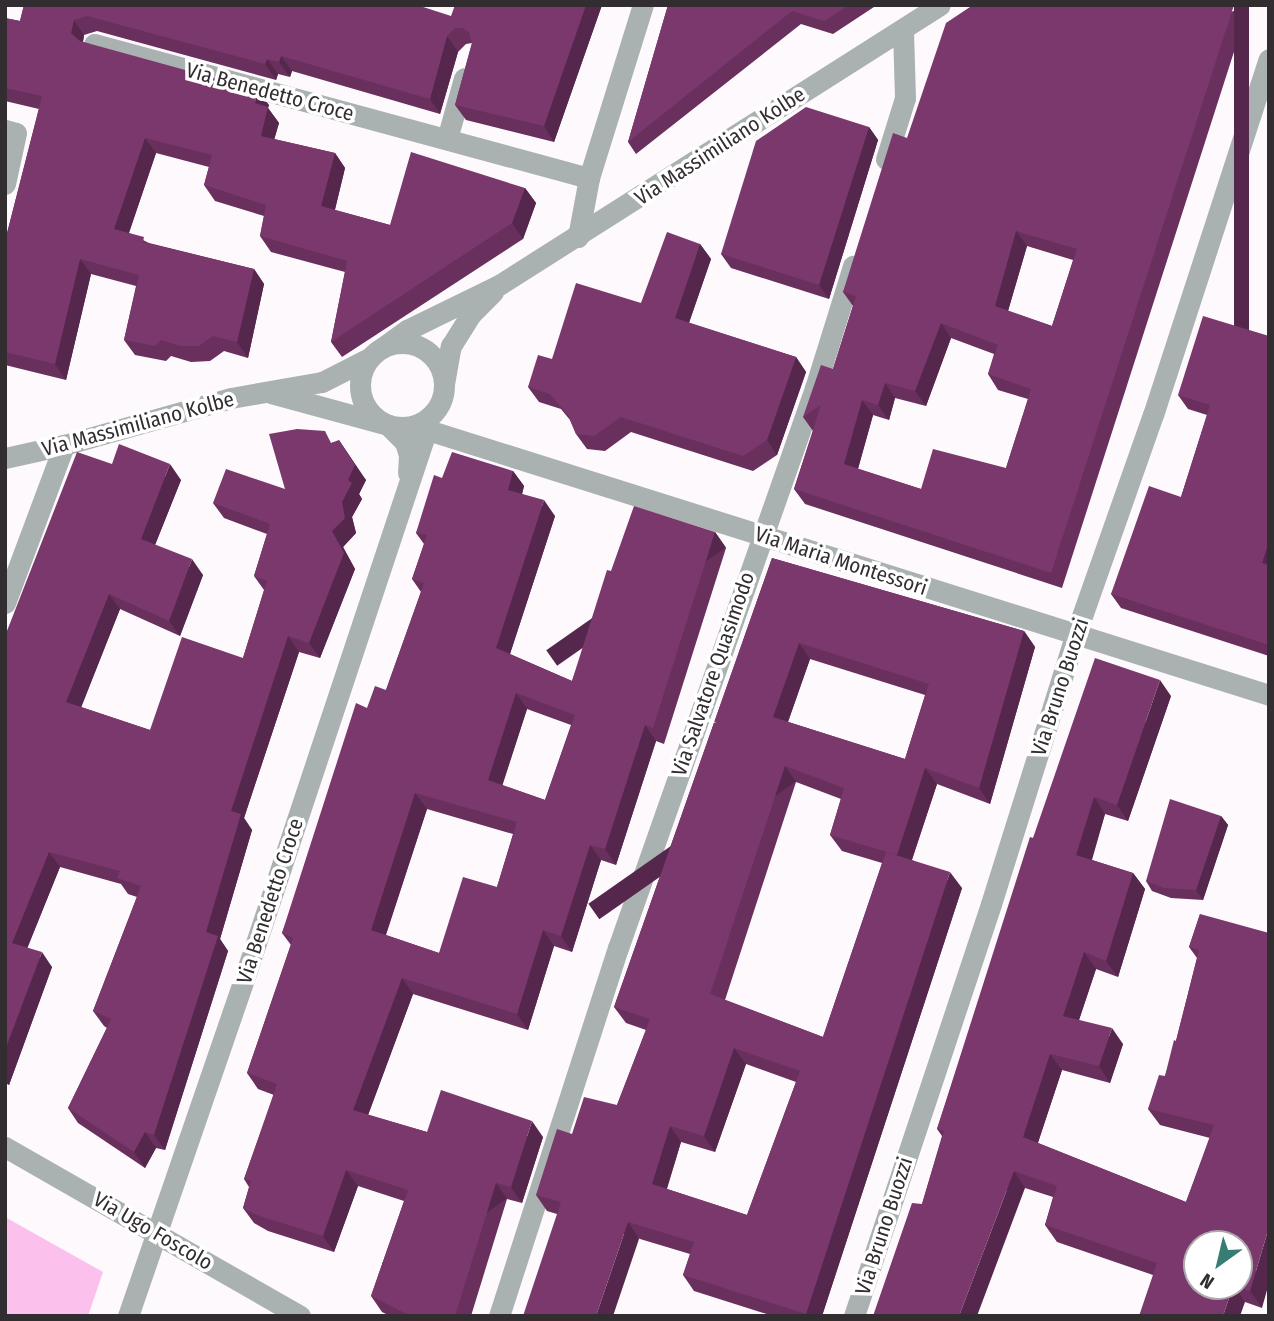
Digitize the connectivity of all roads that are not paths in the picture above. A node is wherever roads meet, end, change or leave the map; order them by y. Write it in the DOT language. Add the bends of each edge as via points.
graph roads {
  1 [pos="643,5"];
  2 [pos="940,5"];
  3 [pos="903,29"];
  4 [pos="94,44"];
  5 [pos="470,56"];
  6 [pos="1269,59"];
  7 [pos="5,130"];
  8 [pos="447,139"];
  9 [pos="880,177"];
  10 [pos="589,178"];
  11 [pos="5,184"];
  12 [pos="578,237"];
  13 [pos="860,243"];
  14 [pos="499,285"];
  15 [pos="377,352"];
  16 [pos="444,384"];
  17 [pos="271,393"];
  18 [pos="388,425"];
  19 [pos="421,428"];
  20 [pos="64,445"];
  21 [pos="5,458"];
  22 [pos="408,485"];
  23 [pos="761,536"];
  24 [pos="5,603"];
  25 [pos="1075,636"];
  26 [pos="1269,695"];
  27 [pos="5,1147"];
  28 [pos="155,1231"];
  29 [pos="128,1316"];
  30 [pos="300,1316"];
  31 [pos="499,1316"];
  32 [pos="854,1316"];
  1 -- 10 [label="street"];
  2 -- 3 [label="street, Via Massimiliano Kolbe"];
  3 -- 9 [label="street" via="905,98"];
  3 -- 12 [label="street, Via Massimiliano Kolbe"];
  4 -- 8 [label="street, Via Benedetto Croce"];
  5 -- 8 [label="street"];
  6 -- 25 [label="street, Via Bruno Buozzi" via="1153,415"];
  7 -- 11 [label="street" via="16,133"];
  8 -- 10 [label="street, Via Benedetto Croce"];
  10 -- 12 [label="street"];
  12 -- 14 [label="street, Via Massimiliano Kolbe"];
  13 -- 23 [label="street, Via Salvatore Quasimodo" via="815,388"];
  14 -- 15 [label="street, Via Massimiliano Kolbe" via="407,330"];
  14 -- 16 [label="street, Via Massimiliano Kolbe" via="471,314 451,346"];
  15 -- 16 [label="street, Via Massimiliano Kolbe" via="396,343 424,349 434,359"];
  15 -- 17 [label="street, Via Massimiliano Kolbe" via="322,382"];
  15 -- 18 [label="street" via="359,382 361,396 367,409"];
  16 -- 19 [label="street, Via Massimiliano Kolbe" via="436,410"];
  17 -- 18 [label="street, Via Massimiliano Kolbe"];
  17 -- 20 [label="street, Via Massimiliano Kolbe" via="231,398"];
  18 -- 19 [label="street, Via Massimiliano Kolbe"];
  18 -- 22 [label="street, Via Benedetto Croce" via="410,455"];
  19 -- 22 [label="street, Via Benedetto Croce"];
  19 -- 23 [label="street, Via Maria Montessori"];
  20 -- 21 [label="street, Via Massimiliano Kolbe"];
  20 -- 24 [label="street"];
  22 -- 28 [label="street, Via Benedetto Croce"];
  23 -- 25 [label="street, Via Maria Montessori"];
  23 -- 31 [label="street, Via Salvatore Quasimodo" via="618,948"];
  25 -- 26 [label="street, Via Maria Montessori"];
  25 -- 32 [label="street, Via Bruno Buozzi" via="992,904"];
  27 -- 28 [label="street, Via Ugo Foscolo"];
  28 -- 29 [label="street, Via Benedetto Croce"];
  28 -- 30 [label="street, Via Ugo Foscolo"];
}
